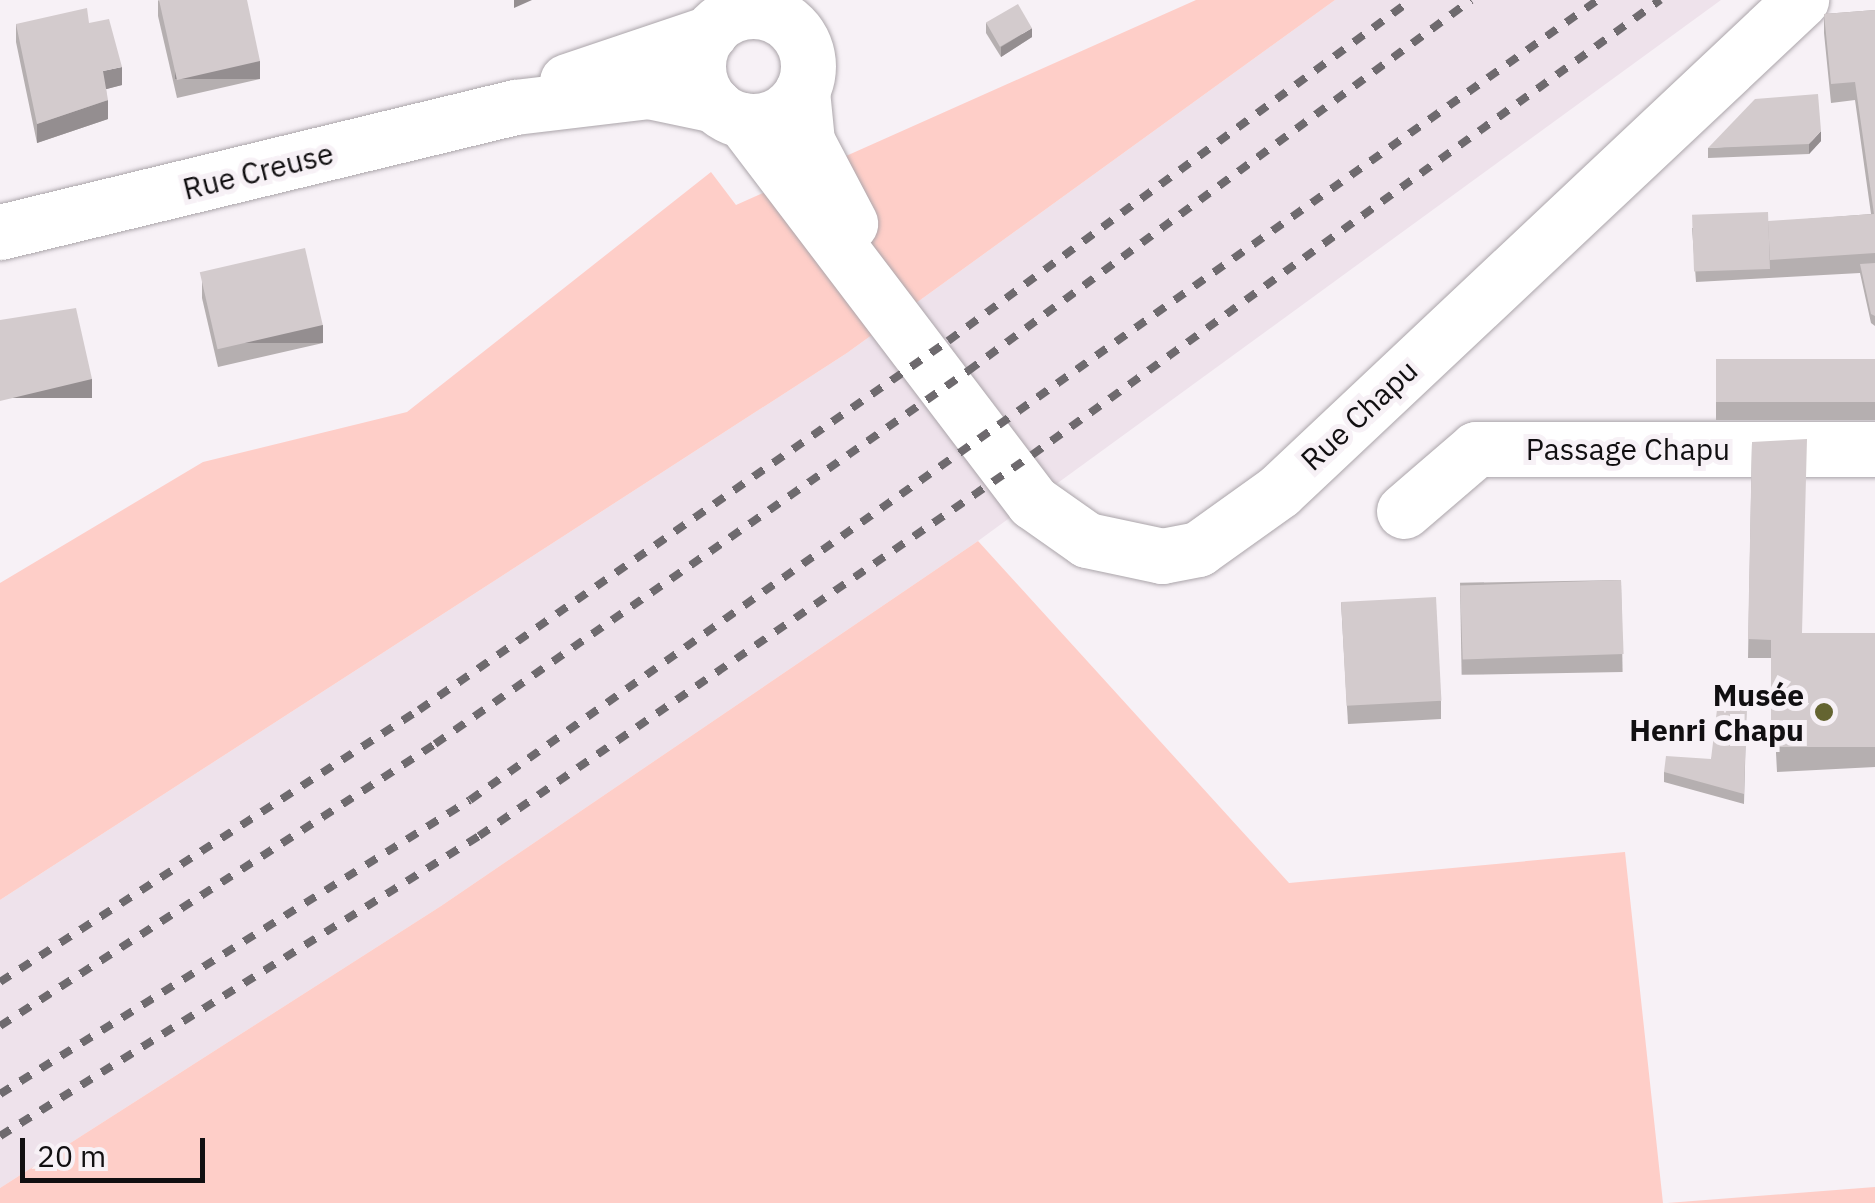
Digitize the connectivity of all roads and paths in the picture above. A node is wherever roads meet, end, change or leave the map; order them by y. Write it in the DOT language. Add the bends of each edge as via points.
graph roads {
  1 [pos="809,0"];
  2 [pos="1801,0"];
  3 [pos="735,15"];
  4 [pos="805,76"];
  5 [pos="515,107"];
  6 [pos="729,113"];
  7 [pos="0,232"];
  8 [pos="904,328"];
  9 [pos="1875,449"];
  10 [pos="1404,511"];
  1 -- 4 [label="street, Rue Chapu"];
  2 -- 8 [label="street, Rue Chapu" via="1279,491 1198,550 1123,550 1063,527 1033,502"];
  3 -- 4 [label="street" via="787,22"];
  3 -- 5 [label="street, Rue Creuse" via="611,60"];
  3 -- 6 [label="street" via="698,71"];
  4 -- 6 [label="street" via="778,116"];
  4 -- 8 [label="street, Rue Chapu" via="807,141"];
  5 -- 6 [label="street, Rue Creuse" via="649,91"];
  5 -- 7 [label="street, Rue Creuse"];
  6 -- 8 [label="street, Rue Chapu"];
  9 -- 10 [label="street, Passage Chapu" via="1476,449"];
}
